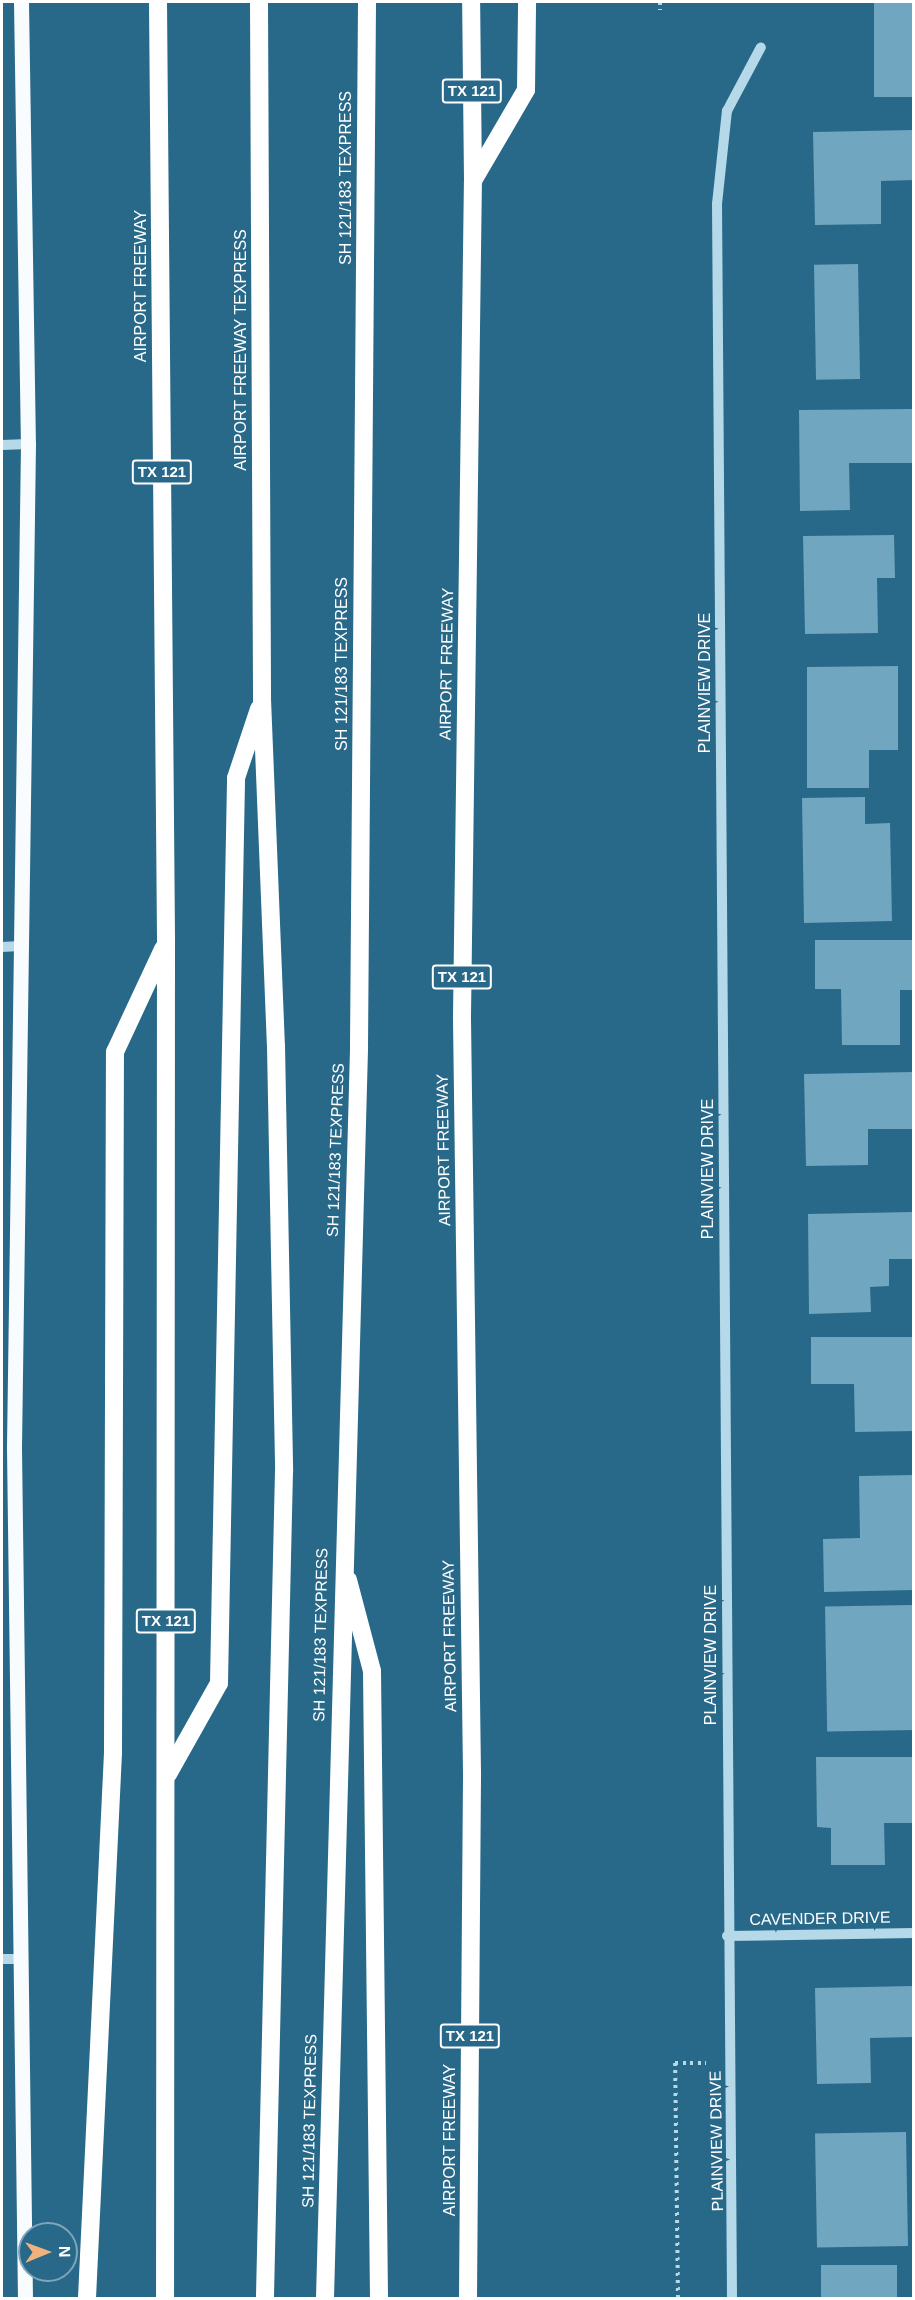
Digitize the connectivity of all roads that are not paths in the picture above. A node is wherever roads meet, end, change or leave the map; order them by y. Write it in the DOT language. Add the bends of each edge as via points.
graph roads {
  1 [pos="21,2"];
  2 [pos="158,2"];
  3 [pos="259,2"];
  4 [pos="367,2"];
  5 [pos="471,2"];
  6 [pos="527,2"];
  7 [pos="761,47"];
  8 [pos="473,181"];
  9 [pos="28,444"];
  10 [pos="2,445"];
  11 [pos="262,699"];
  12 [pos="166,943"];
  13 [pos="24,946"];
  14 [pos="2,947"];
  15 [pos="8,1448"];
  16 [pos="343,1558"];
  17 [pos="166,1776"];
  18 [pos="914,1933"];
  19 [pos="727,1936"];
  20 [pos="2,1959"];
  21 [pos="19,1959"];
  22 [pos="25,2298"];
  23 [pos="87,2298"];
  24 [pos="165,2298"];
  25 [pos="265,2298"];
  26 [pos="325,2298"];
  27 [pos="379,2298"];
  28 [pos="468,2298"];
  29 [pos="732,2298"];
  1 -- 9 [label="main road"];
  2 -- 12 [label="highway, AIRPORT FREEWAY / TX 121"];
  3 -- 11 [label="highway, AIRPORT FREEWAY TEXPRESS"];
  4 -- 16 [label="highway, SH 121/183 TEXPRESS" via="359,1046"];
  5 -- 8 [label="highway, AIRPORT FREEWAY / TX 121"];
  6 -- 8 [label="highway" via="526,90"];
  7 -- 19 [label="street, PLAINVIEW DRIVE" via="728,111 717,204"];
  8 -- 28 [label="highway, AIRPORT FREEWAY / TX 121" via="462,1016 472,1773"];
  9 -- 10 [label="street"];
  9 -- 13 [label="main road"];
  11 -- 17 [label="highway" via="236,778 219,1683"];
  11 -- 25 [label="highway" via="276,1046 284,1471"];
  12 -- 17 [label="highway, AIRPORT FREEWAY / TX 121"];
  12 -- 23 [label="highway" via="115,1052 113,1752"];
  13 -- 14 [label="street"];
  13 -- 15 [label="main road"];
  15 -- 21 [label="main road"];
  16 -- 26 [label="highway, SH 121/183 TEXPRESS"];
  16 -- 27 [label="highway" via="372,1671"];
  17 -- 24 [label="highway, AIRPORT FREEWAY / TX 121"];
  18 -- 19 [label="street, CAVENDER DRIVE"];
  19 -- 29 [label="street, PLAINVIEW DRIVE"];
  20 -- 21 [label="street"];
  21 -- 22 [label="main road"];
}
